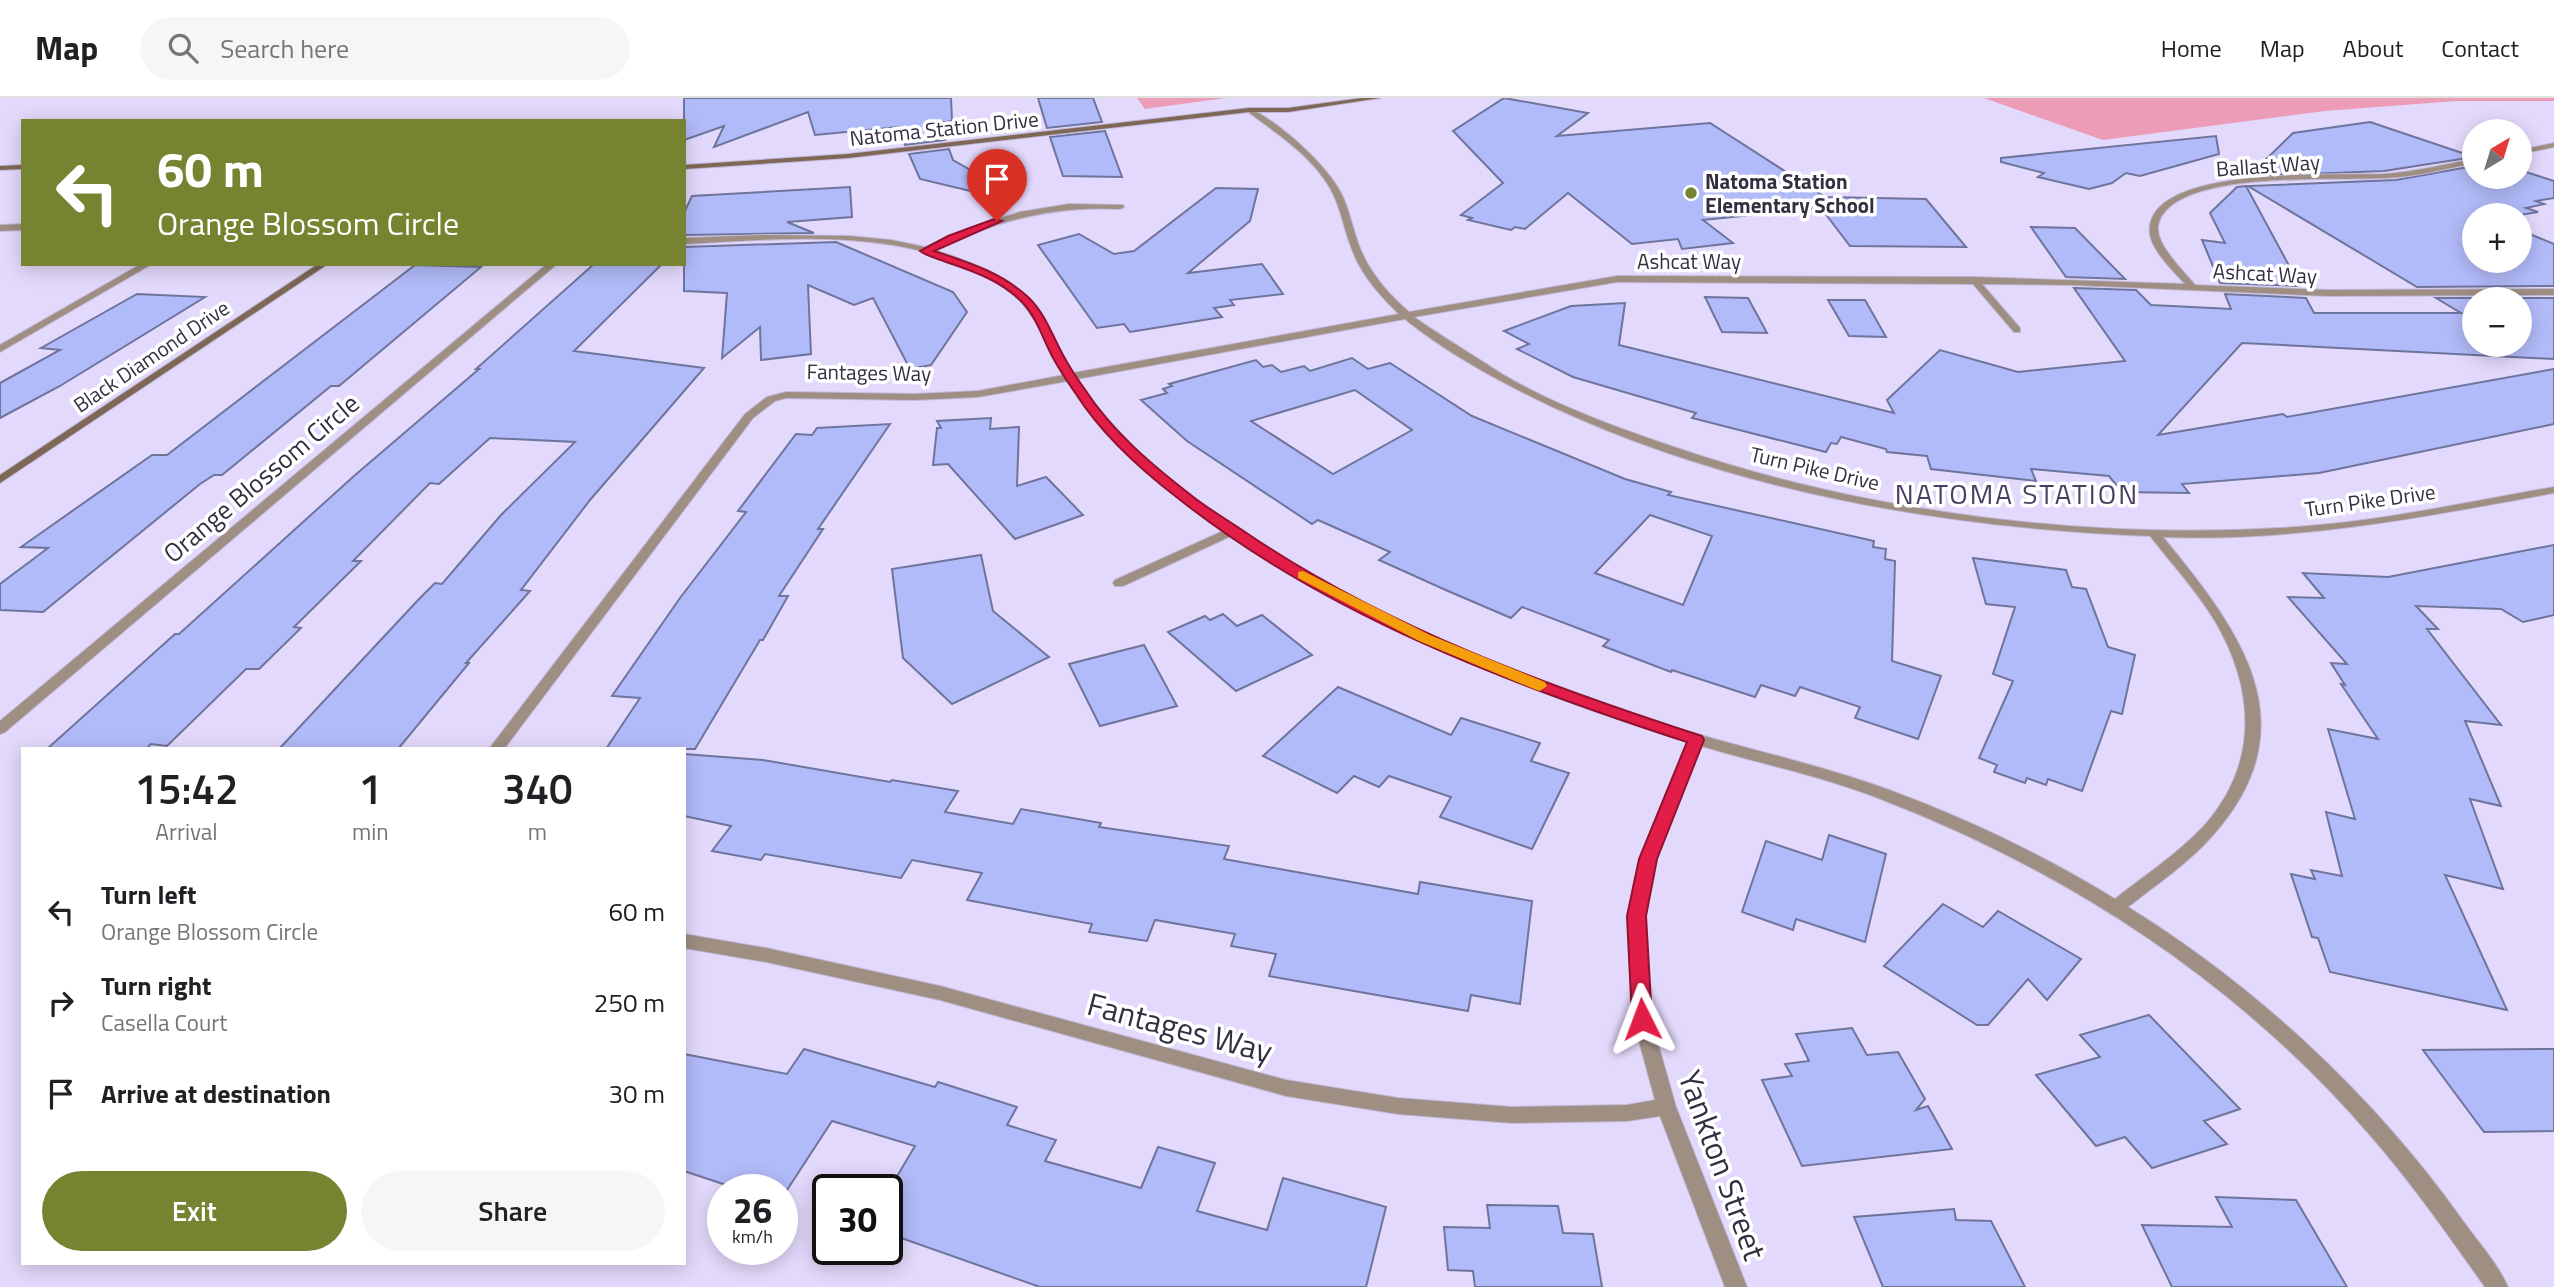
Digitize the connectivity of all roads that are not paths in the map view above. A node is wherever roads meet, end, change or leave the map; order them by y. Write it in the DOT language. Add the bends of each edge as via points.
graph roads {
  1 [pos="1312,98"];
  2 [pos="1377,98"];
  3 [pos="1249,110"];
  4 [pos="2554,145"];
  5 [pos="2534,149"];
  6 [pos="2554,155"];
  7 [pos="2462,163"];
  8 [pos="0,167"];
  9 [pos="21,167"];
  10 [pos="686,167"];
  11 [pos="1120,207"];
  12 [pos="21,227"];
  13 [pos="0,228"];
  14 [pos="686,241"];
  15 [pos="925,251"];
  16 [pos="145,266"];
  17 [pos="321,266"];
  18 [pos="551,266"];
  19 [pos="1974,280"];
  20 [pos="2192,287"];
  21 [pos="2554,292"];
  22 [pos="1407,316"];
  23 [pos="2017,330"];
  24 [pos="0,336"];
  25 [pos="21,337"];
  26 [pos="0,349"];
  27 [pos="1071,375"];
  28 [pos="0,480"];
  29 [pos="2554,490"];
  30 [pos="1232,531"];
  31 [pos="2154,533"];
  32 [pos="1119,583"];
  33 [pos="0,729"];
  34 [pos="1696,740"];
  35 [pos="498,747"];
  36 [pos="2118,907"];
  37 [pos="686,941"];
  38 [pos="1666,1107"];
  39 [pos="1736,1287"];
  40 [pos="2497,1287"];
  1 -- 3 [label="street, Natoma Station Drive"];
  2 -- 3 [label="street, Natoma Station Drive" via="1288,110"];
  3 -- 10 [label="street, Natoma Station Drive" via="862,155"];
  3 -- 22 [label="street, Turn Pike Drive" via="1331,182 1364,264"];
  4 -- 5 [label="street"];
  5 -- 6 [label="street"];
  7 -- 20 [label="street, Ballast Way" via="2388,176 2240,181 2178,196 2160,209 2154,233"];
  8 -- 9 [label="street"];
  11 -- 15 [label="street" via="1068,205 1035,210 981,226"];
  12 -- 13 [label="street"];
  14 -- 15 [label="street" via="793,236 871,241"];
  15 -- 27 [label="street" via="983,271 1026,300"];
  16 -- 25 [label="street"];
  17 -- 28 [label="street, Black Diamond Drive"];
  18 -- 33 [label="street, Orange Blossom Circle"];
  19 -- 20 [label="street, Ashcat Way"];
  19 -- 22 [label="street, Ashcat Way" via="1617,279"];
  19 -- 23 [label="street"];
  20 -- 21 [label="street, Ashcat Way" via="2329,293"];
  22 -- 27 [label="street, Fantages Way"];
  22 -- 31 [label="street, Turn Pike Drive" via="1443,344 1539,398 1669,450 1851,498 1974,518"];
  24 -- 25 [label="street"];
  25 -- 26 [label="street"];
  27 -- 30 [label="street" via="1108,427 1142,461"];
  27 -- 35 [label="street, Fantages Way" via="978,394 799,394 764,404 749,416"];
  29 -- 31 [label="street, Turn Pike Drive" via="2357,524 2280,531"];
  30 -- 32 [label="street"];
  30 -- 34 [label="street" via="1348,600 1424,638 1546,688"];
  31 -- 36 [label="street" via="2222,622 2249,680 2255,720 2250,759 2235,797 2207,832"];
  34 -- 36 [label="street" via="1919,807 1999,841"];
  34 -- 38 [label="street, Yankton Street" via="1648,859 1636,916 1642,1019"];
  36 -- 40 [label="street" via="2193,959 2273,1024 2353,1100 2463,1234"];
  37 -- 38 [label="street, Fantages Way" via="940,993 1286,1087 1398,1106 1512,1115 1627,1113"];
  38 -- 39 [label="street, Yankton Street"];
}
